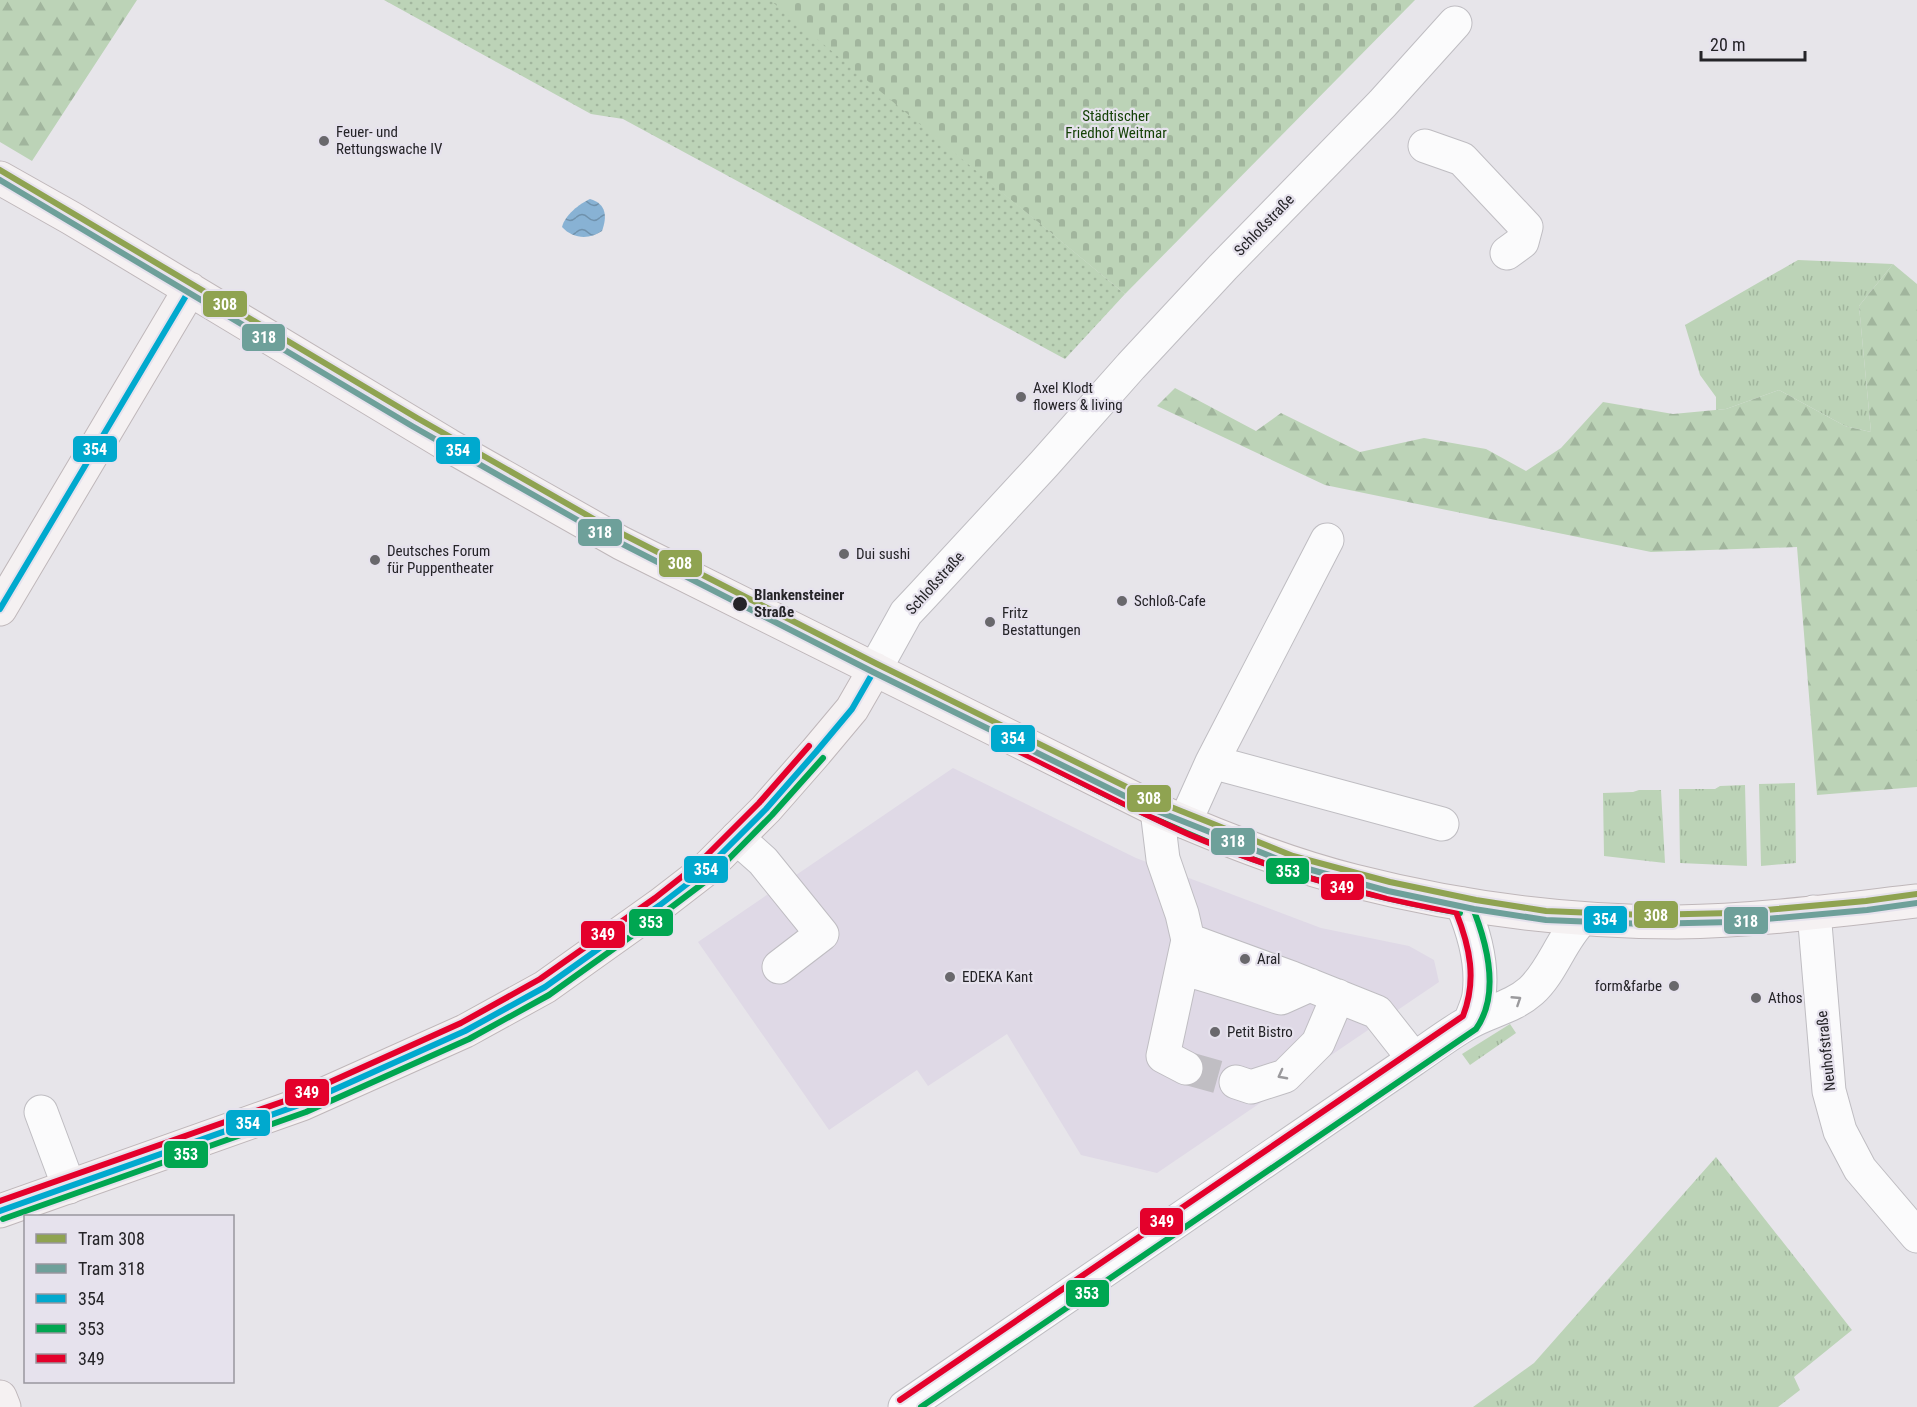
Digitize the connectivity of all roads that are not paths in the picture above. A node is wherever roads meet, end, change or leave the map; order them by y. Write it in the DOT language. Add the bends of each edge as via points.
graph roads {
  1 [pos="1455,24"];
  2 [pos="1425,146"];
  3 [pos="0,178"];
  4 [pos="1507,253"];
  5 [pos="190,290"];
  6 [pos="1327,540"];
  7 [pos="0,609"];
  8 [pos="875,669"];
  9 [pos="1212,762"];
  10 [pos="1171,816"];
  11 [pos="1442,824"];
  12 [pos="737,838"];
  13 [pos="1917,901"];
  14 [pos="1462,904"];
  15 [pos="1814,912"];
  16 [pos="1582,919"];
  17 [pos="1184,941"];
  18 [pos="779,967"];
  19 [pos="1324,991"];
  20 [pos="1470,1022"];
  21 [pos="1414,1059"];
  22 [pos="1174,1062"];
  23 [pos="1236,1082"];
  24 [pos="41,1112"];
  25 [pos="69,1187"];
  26 [pos="0,1211"];
  27 [pos="1917,1236"];
  28 [pos="0,1397"];
  29 [pos="4,1407"];
  30 [pos="905,1407"];
  1 -- 8 [label="street, Schloßstraße" via="1162,333 922,596 906,614"];
  2 -- 4 [label="street" via="1462,159 1526,227 1522,242"];
  3 -- 5 [label="main road"];
  5 -- 7 [label="main road"];
  5 -- 8 [label="main road" via="448,445 621,543"];
  6 -- 9 [label="street"];
  8 -- 10 [label="main road"];
  8 -- 12 [label="main road, Schloßstraße" via="852,709"];
  9 -- 10 [label="street"];
  9 -- 11 [label="street"];
  10 -- 14 [label="main road" via="1238,844 1352,881"];
  10 -- 17 [label="street" via="1163,859"];
  12 -- 18 [label="street" via="763,861 822,934"];
  12 -- 25 [label="main road, Schloßstraße" via="695,878 545,987 465,1031 302,1104"];
  13 -- 15 [label="main road"];
  14 -- 16 [label="main road"];
  14 -- 20 [label="street" via="1478,952 1480,974 1479,997"];
  15 -- 16 [label="main road" via="1709,921"];
  15 -- 27 [label="street, Neuhofstraße" via="1829,1091 1840,1131 1860,1169"];
  20 -- 16 [label="street, one-way" via="1531,991"];
  17 -- 19 [label="street" via="1281,998"];
  17 -- 19 [label="street" via="1296,957"];
  17 -- 22 [label="street"];
  19 -- 21 [label="street" via="1377,1012"];
  19 -- 23 [label="street, one-way" via="1318,1043 1285,1076 1251,1088"];
  20 -- 21 [label="street"];
  21 -- 30 [label="street"];
  24 -- 25 [label="street"];
  25 -- 26 [label="main road, Schloßstraße"];
  28 -- 29 [label="main road"];
}
